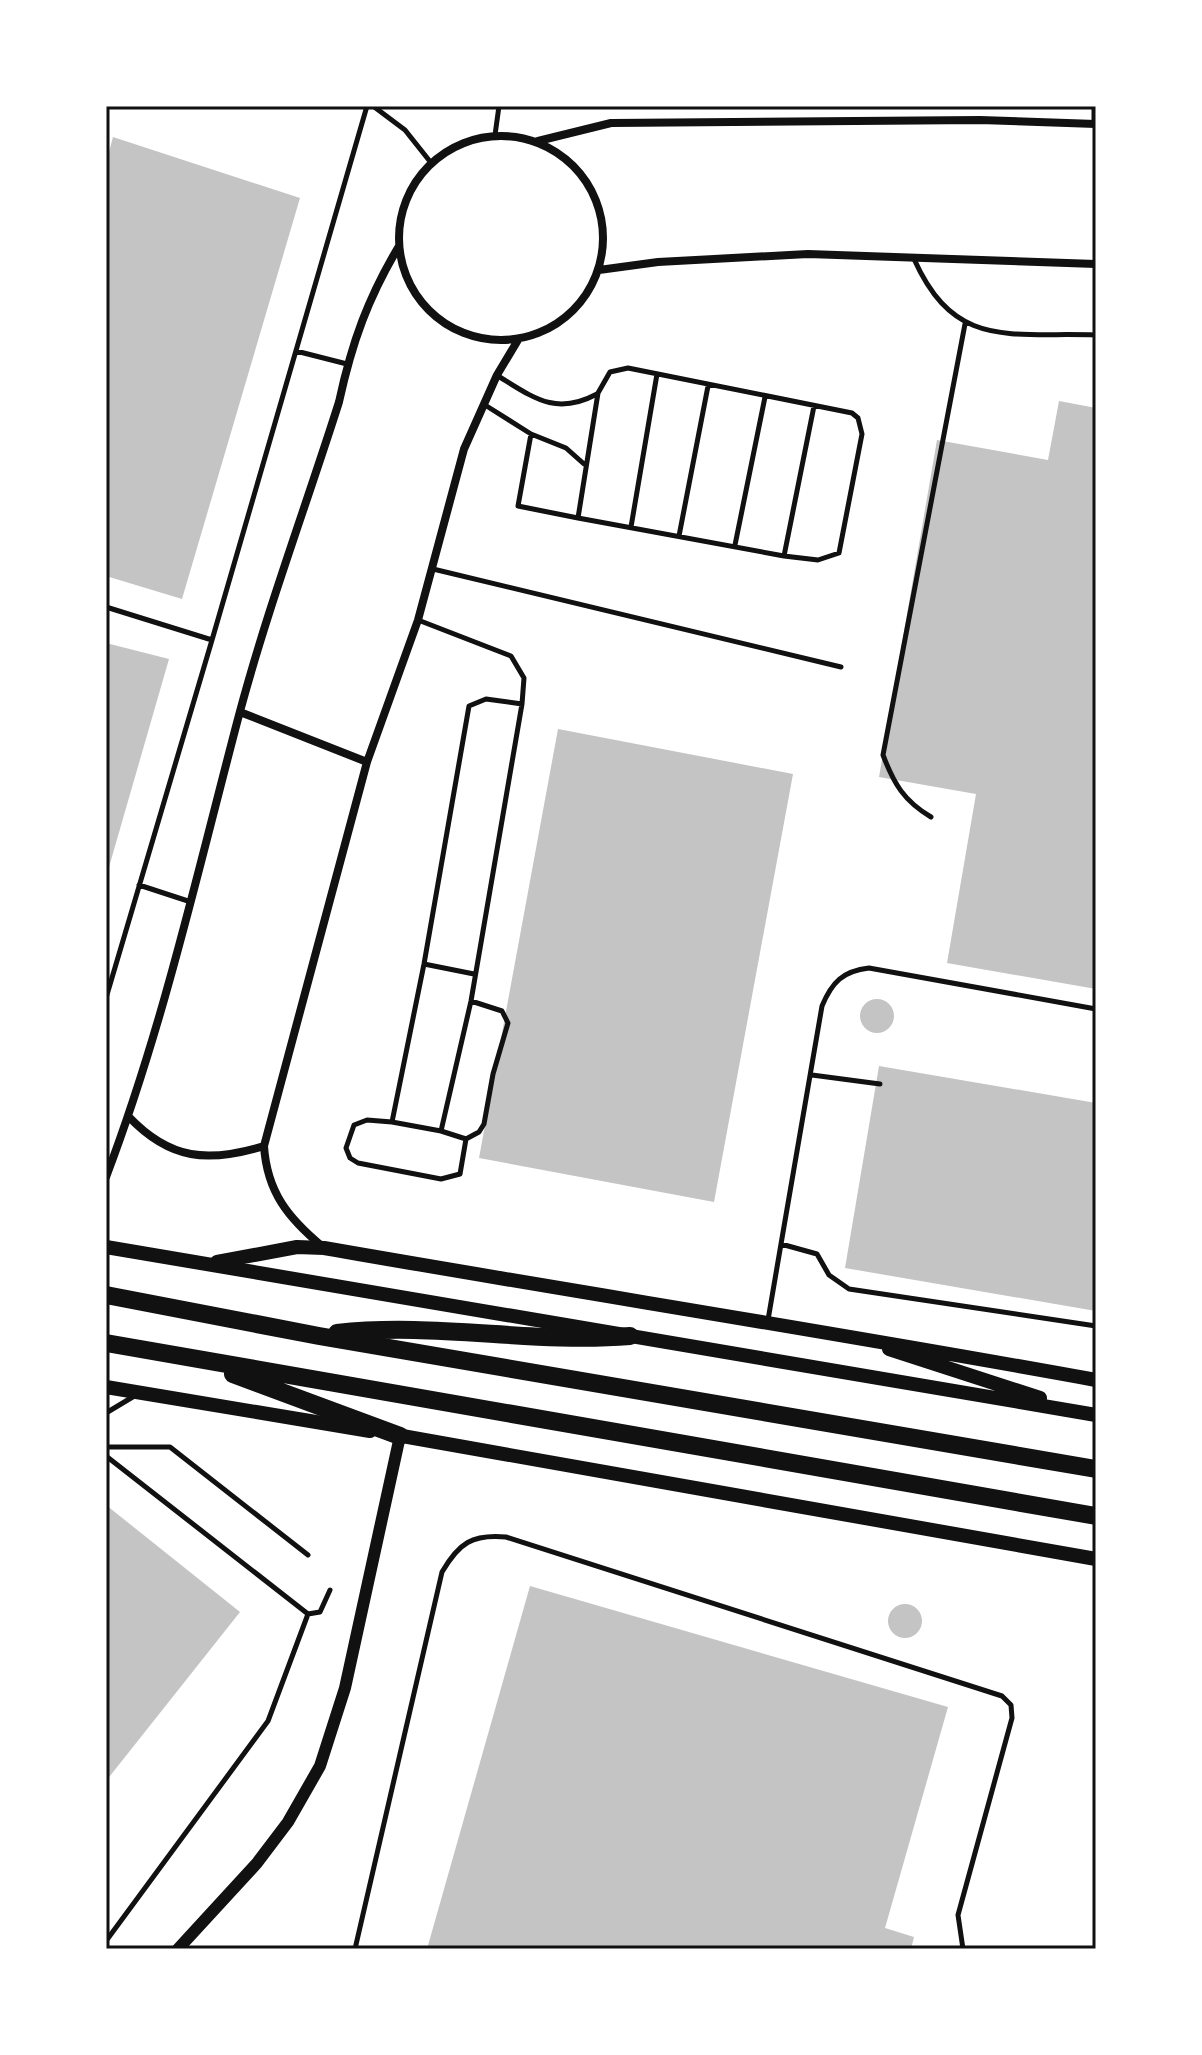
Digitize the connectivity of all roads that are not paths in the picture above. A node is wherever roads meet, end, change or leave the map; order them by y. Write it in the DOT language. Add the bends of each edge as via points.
graph roads {
  1 [pos="370,106"];
  2 [pos="499,106"];
  3 [pos="1094,106"];
  4 [pos="1095,124"];
  5 [pos="495,135"];
  6 [pos="538,141"];
  7 [pos="432,164"];
  8 [pos="399,246"];
  9 [pos="914,259"];
  10 [pos="1096,264"];
  11 [pos="599,270"];
  12 [pos="965,324"];
  13 [pos="1096,335"];
  14 [pos="518,340"];
  15 [pos="296,351"];
  16 [pos="347,364"];
  17 [pos="657,374"];
  18 [pos="497,375"];
  19 [pos="708,386"];
  20 [pos="598,393"];
  21 [pos="765,397"];
  22 [pos="484,404"];
  23 [pos="814,406"];
  24 [pos="531,434"];
  25 [pos="584,464"];
  26 [pos="578,518"];
  27 [pos="631,527"];
  28 [pos="679,536"];
  29 [pos="735,546"];
  30 [pos="784,556"];
  31 [pos="432,569"];
  32 [pos="106,607"];
  33 [pos="418,620"];
  34 [pos="212,640"];
  35 [pos="841,667"];
  36 [pos="522,704"];
  37 [pos="240,712"];
  38 [pos="367,762"];
  39 [pos="931,817"];
  40 [pos="139,885"];
  41 [pos="192,902"];
  42 [pos="424,964"];
  43 [pos="474,974"];
  44 [pos="106,998"];
  45 [pos="471,1001"];
  46 [pos="1096,1009"];
  47 [pos="812,1075"];
  48 [pos="880,1084"];
  49 [pos="129,1117"];
  50 [pos="392,1122"];
  51 [pos="441,1131"];
  52 [pos="466,1139"];
  53 [pos="264,1146"];
  54 [pos="106,1177"];
  55 [pos="781,1244"];
  56 [pos="106,1247"];
  57 [pos="324,1248"];
  58 [pos="208,1263"];
  59 [pos="106,1295"];
  60 [pos="768,1321"];
  61 [pos="1096,1326"];
  62 [pos="833,1331"];
  63 [pos="319,1336"];
  64 [pos="630,1336"];
  65 [pos="106,1343"];
  66 [pos="189,1358"];
  67 [pos="1096,1380"];
  68 [pos="106,1387"];
  69 [pos="139,1393"];
  70 [pos="106,1413"];
  71 [pos="1093,1414"];
  72 [pos="400,1436"];
  73 [pos="106,1447"];
  74 [pos="106,1456"];
  75 [pos="1096,1469"];
  76 [pos="1096,1516"];
  77 [pos="308,1555"];
  78 [pos="1096,1559"];
  79 [pos="330,1590"];
  80 [pos="308,1614"];
  81 [pos="106,1941"];
  82 [pos="178,1949"];
  83 [pos="355,1949"];
  84 [pos="963,1949"];
  1 -- 7 [label="lane" via="405,130"];
  1 -- 15 [label="lane"];
  2 -- 5 [label="lane"];
  3 -- 4 [label="lane"];
  4 -- 6 [label="street" via="611,123"];
  5 -- 6 [label="street"];
  5 -- 7 [label="street" via="453,148"];
  6 -- 11 [label="street" via="571,164 589,187 600,213"];
  7 -- 8 [label="street" via="406,201"];
  8 -- 14 [label="street" via="418,299 438,319 490,341"];
  8 -- 16 [label="street" via="371,293"];
  9 -- 10 [label="street"];
  9 -- 11 [label="street" via="808,254"];
  9 -- 12 [label="lane" via="927,288"];
  11 -- 14 [label="street" via="568,317 545,332"];
  12 -- 13 [label="lane" via="996,331"];
  12 -- 39 [label="lane" via="883,755 909,804"];
  14 -- 18 [label="street"];
  15 -- 16 [label="lane"];
  15 -- 34 [label="lane"];
  16 -- 37 [label="street"];
  17 -- 19 [label="lane"];
  17 -- 20 [label="lane" via="618,369 610,372"];
  17 -- 27 [label="lane"];
  18 -- 20 [label="lane" via="558,406 577,405"];
  18 -- 22 [label="street"];
  19 -- 21 [label="lane"];
  19 -- 28 [label="lane"];
  20 -- 25 [label="lane"];
  21 -- 23 [label="lane"];
  21 -- 29 [label="lane"];
  22 -- 24 [label="lane"];
  22 -- 31 [label="street" via="464,449"];
  23 -- 30 [label="lane"];
  23 -- 30 [label="lane" via="852,413 860,425 843,545 830,558"];
  24 -- 25 [label="lane" via="566,448"];
  24 -- 26 [label="lane" via="518,506"];
  25 -- 26 [label="lane"];
  26 -- 27 [label="lane"];
  27 -- 28 [label="lane"];
  28 -- 29 [label="lane"];
  29 -- 30 [label="lane"];
  31 -- 33 [label="street"];
  31 -- 35 [label="lane"];
  32 -- 34 [label="lane"];
  33 -- 36 [label="lane" via="511,656 524,678"];
  33 -- 38 [label="street"];
  34 -- 40 [label="lane"];
  36 -- 42 [label="lane" via="486,699 469,706"];
  36 -- 43 [label="lane"];
  37 -- 38 [label="street"];
  37 -- 41 [label="street"];
  38 -- 53 [label="street"];
  40 -- 41 [label="lane"];
  40 -- 44 [label="lane"];
  41 -- 49 [label="street"];
  42 -- 43 [label="lane"];
  42 -- 50 [label="lane"];
  43 -- 45 [label="lane"];
  45 -- 51 [label="lane"];
  45 -- 52 [label="lane" via="502,1011 508,1023 484,1124"];
  46 -- 47 [label="lane" via="869,968 851,970 829,988 822,1006"];
  47 -- 48 [label="lane"];
  47 -- 55 [label="lane"];
  49 -- 53 [label="street" via="168,1148 200,1157"];
  49 -- 54 [label="street"];
  50 -- 51 [label="lane"];
  50 -- 52 [label="lane" via="354,1125 346,1148 350,1158 453,1178 460,1174"];
  51 -- 52 [label="lane"];
  53 -- 57 [label="street" via="265,1170 275,1197 296,1225"];
  55 -- 60 [label="lane"];
  55 -- 61 [label="lane" via="817,1254 829,1275 849,1289"];
  56 -- 58 [label="main road"];
  57 -- 58 [label="main road" via="297,1247"];
  57 -- 60 [label="main road" via="651,1306"];
  58 -- 64 [label="main road"];
  59 -- 63 [label="highway"];
  60 -- 62 [label="main road"];
  62 -- 67 [label="main road"];
  62 -- 71 [label="main road"];
  63 -- 64 [label="highway" via="371,1329 538,1339"];
  63 -- 75 [label="highway"];
  64 -- 71 [label="main road"];
  65 -- 66 [label="highway"];
  66 -- 72 [label="highway"];
  66 -- 76 [label="highway"];
  68 -- 69 [label="main road"];
  69 -- 70 [label="lane"];
  69 -- 72 [label="main road"];
  72 -- 78 [label="main road"];
  72 -- 82 [label="street" via="345,1688 320,1766 257,1863"];
  73 -- 77 [label="lane" via="170,1447"];
  74 -- 80 [label="lane"];
  79 -- 80 [label="lane" via="320,1612"];
  80 -- 81 [label="lane" via="268,1721"];
  83 -- 84 [label="lane" via="442,1572 465,1542 482,1535 506,1537 1002,1696 1011,1705 1012,1718 958,1915"];
}
